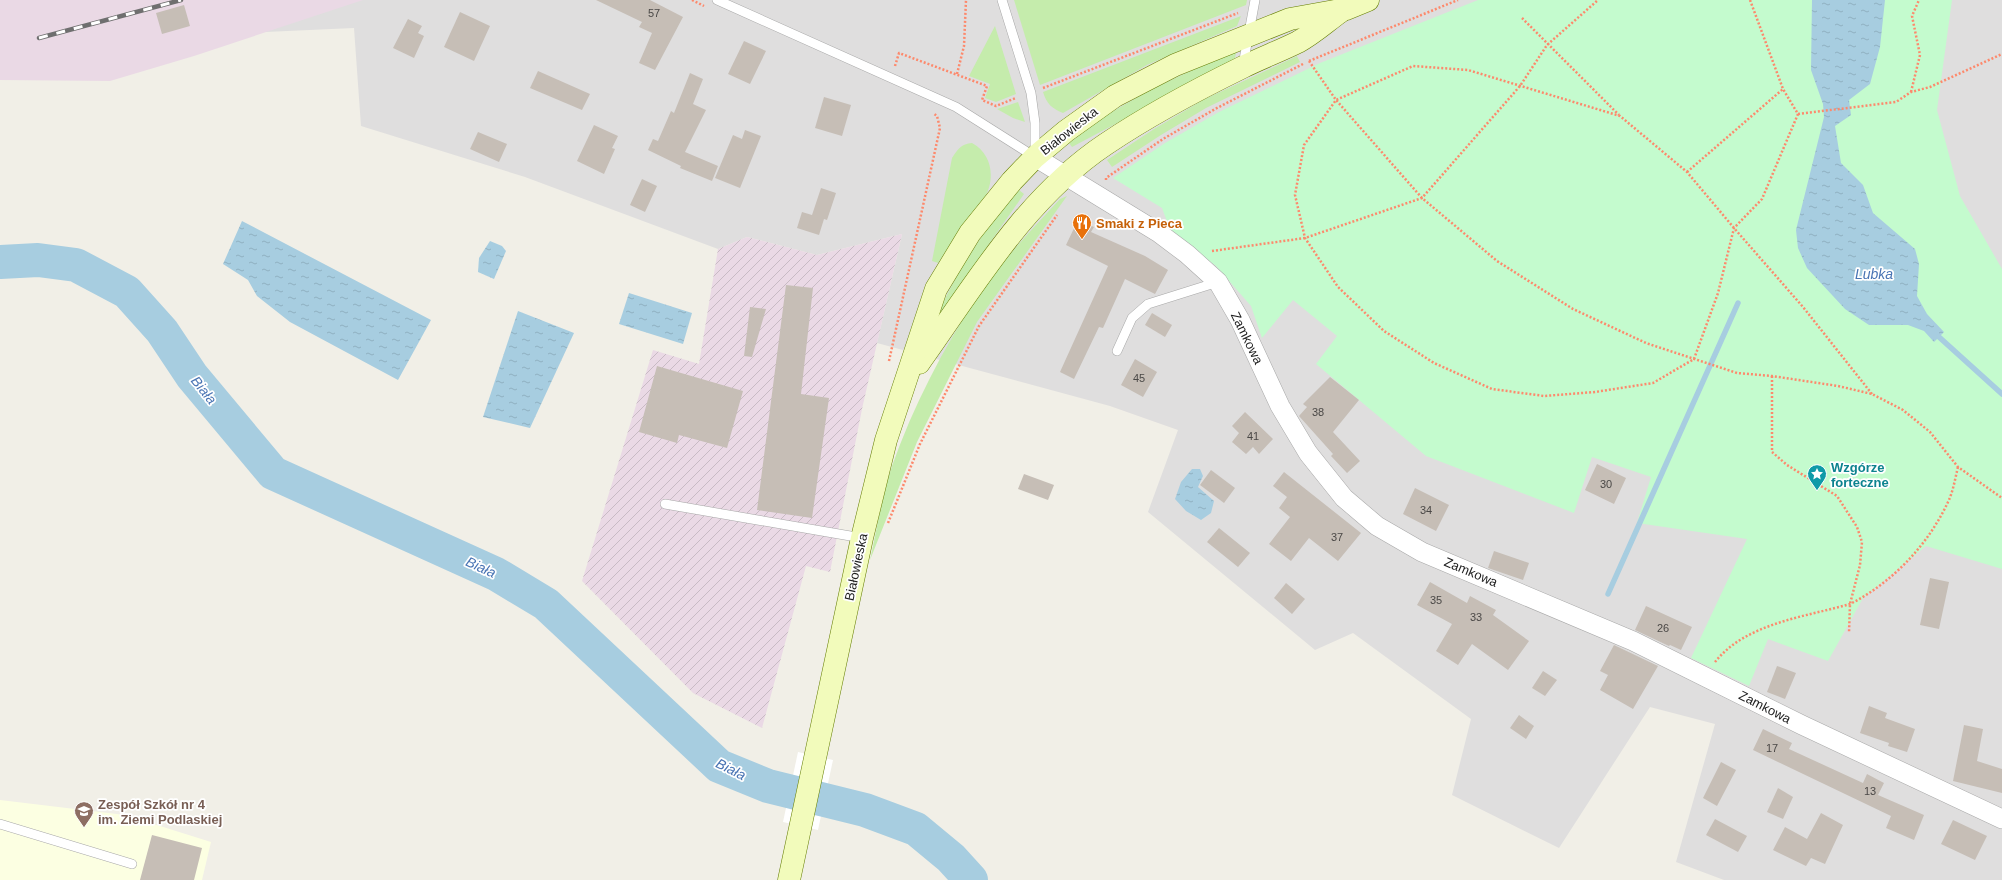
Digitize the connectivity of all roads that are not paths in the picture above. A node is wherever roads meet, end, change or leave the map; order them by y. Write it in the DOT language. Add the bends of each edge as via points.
graph roads {
  1 [pos="717,0"];
  2 [pos="1002,0"];
  3 [pos="1255,0"];
  4 [pos="1368,0"];
  5 [pos="1338,6"];
  6 [pos="1250,35"];
  7 [pos="1243,67"];
  8 [pos="1035,157"];
  9 [pos="1064,176"];
  10 [pos="1218,282"];
  11 [pos="1116,351"];
  12 [pos="906,381"];
  13 [pos="665,504"];
  14 [pos="862,538"];
  15 [pos="2002,819"];
  16 [pos="0,824"];
  17 [pos="132,864"];
  18 [pos="789,880"];
  1 -- 8 [label="lane" via="956,107"];
  2 -- 8 [label="lane" via="1031,93 1035,123"];
  3 -- 6 [label="lane"];
  4 -- 5 [label="main road, Białowieska"];
  5 -- 6 [label="main road, Białowieska" via="1290,19"];
  5 -- 7 [label="main road, Białowieska" via="1299,41"];
  6 -- 7 [label="lane"];
  6 -- 8 [label="main road, Białowieska" via="1175,65 1115,96"];
  7 -- 9 [label="main road, Białowieska" via="1152,115 1105,144"];
  8 -- 9 [label="street, Zamkowa"];
  8 -- 12 [label="main road, Białowieska" via="970,233 936,289"];
  9 -- 10 [label="street, Zamkowa" via="1159,233"];
  9 -- 12 [label="main road, Białowieska" via="1031,210 996,253"];
  10 -- 11 [label="lane" via="1148,304 1132,318"];
  10 -- 15 [label="street, Zamkowa" via="1240,320 1280,406 1308,453 1344,498 1377,526 1422,552 1633,641 1802,725"];
  12 -- 14 [label="main road, Białowieska" via="886,440"];
  13 -- 14 [label="lane"];
  14 -- 18 [label="main road, Białowieska"];
  16 -- 17 [label="lane"];
}
